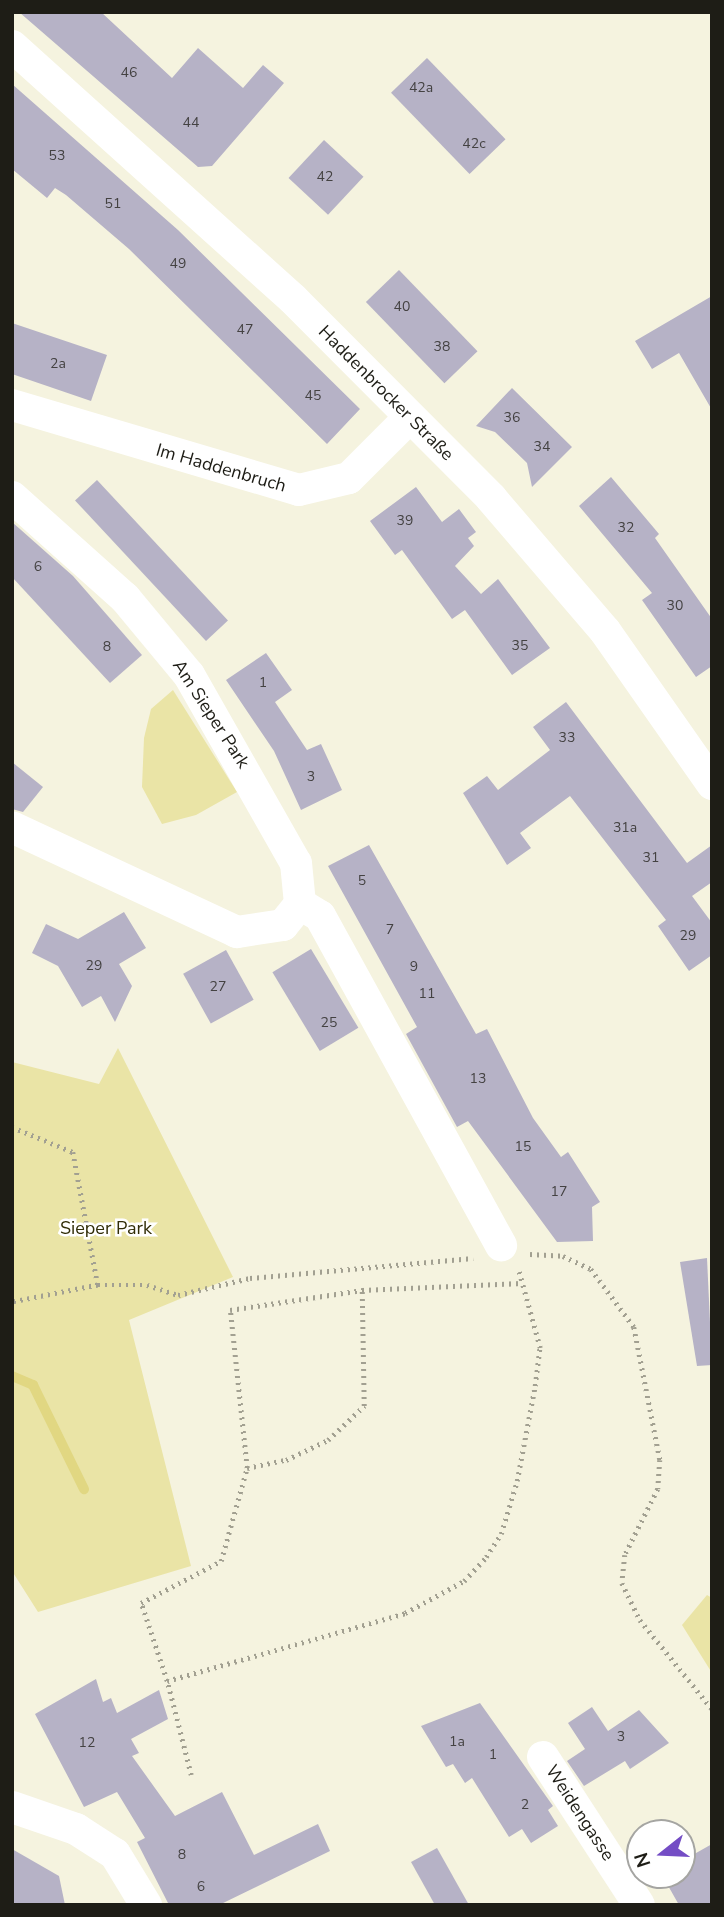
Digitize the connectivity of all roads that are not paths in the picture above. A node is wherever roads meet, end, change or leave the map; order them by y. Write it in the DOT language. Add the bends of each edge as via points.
graph roads {
  1 [pos="12,46"];
  2 [pos="12,405"];
  3 [pos="409,418"];
  4 [pos="12,497"];
  5 [pos="712,784"];
  6 [pos="12,827"];
  7 [pos="300,904"];
  8 [pos="505,1250"];
  9 [pos="543,1757"];
  10 [pos="12,1807"];
  11 [pos="146,1905"];
  12 [pos="639,1905"];
  1 -- 3 [label="street, Haddenbrocker Straße" via="209,219"];
  2 -- 3 [label="street, Im Haddenbruch" via="299,490 349,478"];
  3 -- 5 [label="street, Haddenbrocker Straße" via="547,557"];
  4 -- 7 [label="street, Am Sieper Park" via="125,598 189,674 296,863"];
  6 -- 7 [label="street" via="237,932 283,925"];
  7 -- 8 [label="street" via="320,916"];
  9 -- 12 [label="street, Weidengasse"];
  10 -- 11 [label="street" via="76,1829 115,1854"];
}
